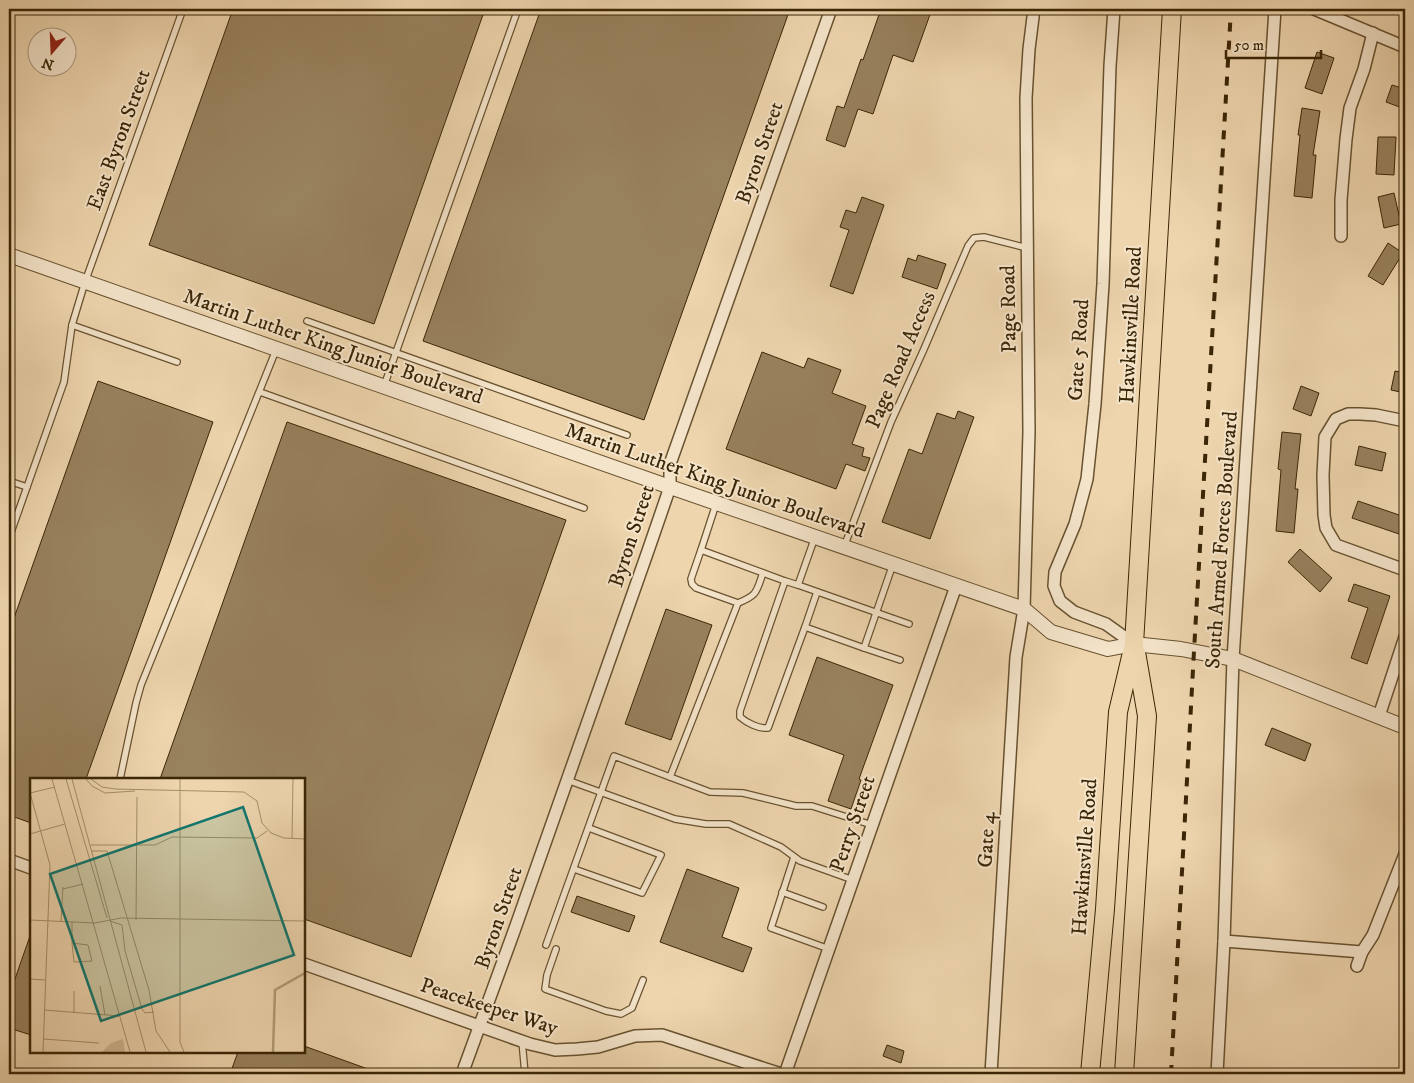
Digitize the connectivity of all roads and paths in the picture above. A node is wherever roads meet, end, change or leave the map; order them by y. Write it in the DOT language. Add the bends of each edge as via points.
graph roads {
  1 [pos="183,9"];
  2 [pos="518,9"];
  3 [pos="831,9"];
  4 [pos="1034,9"];
  5 [pos="1114,9"];
  6 [pos="1172,9"];
  7 [pos="1275,9"];
  8 [pos="1314,9"];
  9 [pos="1373,34"];
  10 [pos="1405,47"];
  11 [pos="1341,236"];
  12 [pos="1027,248"];
  13 [pos="9,255"];
  14 [pos="85,282"];
  15 [pos="307,321"];
  16 [pos="72,325"];
  17 [pos="277,348"];
  18 [pos="396,352"];
  19 [pos="176,362"];
  20 [pos="384,386"];
  21 [pos="260,392"];
  22 [pos="1405,421"];
  23 [pos="628,435"];
  24 [pos="9,481"];
  25 [pos="27,487"];
  26 [pos="670,487"];
  27 [pos="716,503"];
  28 [pos="584,508"];
  29 [pos="815,537"];
  30 [pos="9,538"];
  31 [pos="844,547"];
  32 [pos="701,550"];
  33 [pos="893,564"];
  34 [pos="1405,570"];
  35 [pos="763,573"];
  36 [pos="785,581"];
  37 [pos="798,585"];
  38 [pos="956,586"];
  39 [pos="817,592"];
  40 [pos="738,603"];
  41 [pos="1024,609"];
  42 [pos="877,613"];
  43 [pos="909,624"];
  44 [pos="805,627"];
  45 [pos="1405,636"];
  46 [pos="1134,644"];
  47 [pos="864,648"];
  48 [pos="1233,659"];
  49 [pos="900,660"];
  50 [pos="1379,716"];
  51 [pos="1405,727"];
  52 [pos="670,777"];
  53 [pos="120,778"];
  54 [pos="568,780"];
  55 [pos="602,792"];
  56 [pos="872,825"];
  57 [pos="588,828"];
  58 [pos="1405,854"];
  59 [pos="794,857"];
  60 [pos="9,860"];
  61 [pos="30,868"];
  62 [pos="574,869"];
  63 [pos="853,880"];
  64 [pos="782,892"];
  65 [pos="823,907"];
  66 [pos="1224,941"];
  67 [pos="546,945"];
  68 [pos="556,949"];
  69 [pos="829,949"];
  70 [pos="1362,952"];
  71 [pos="305,964"];
  72 [pos="1357,966"];
  73 [pos="643,980"];
  74 [pos="480,1026"];
  75 [pos="522,1041"];
  76 [pos="462,1074"];
  77 [pos="525,1074"];
  78 [pos="783,1074"];
  79 [pos="992,1074"];
  80 [pos="1090,1074"];
  81 [pos="1124,1074"];
  82 [pos="1217,1074"];
  1 -- 14 [label="lane, East Byron Street"];
  2 -- 18 [label="lane"];
  3 -- 26 [label="street, Byron Street" via="670,464"];
  4 -- 12 [label="street, Page Road" via="1026,98"];
  5 -- 46 [label="street, Gate 5 Road" via="1103,284 1093,422 1087,479 1075,524 1055,572 1054,586 1060,601 1074,612 1106,624"];
  6 -- 46 [label="main road, Hawkinsville Road"];
  7 -- 48 [label="street, South Armed Forces Boulevard"];
  8 -- 9 [label="street"];
  9 -- 10 [label="street"];
  9 -- 11 [label="street" via="1349,116"];
  12 -- 31 [label="lane, Page Road Access" via="984,237 974,238 968,246 891,422"];
  12 -- 41 [label="street, Page Road" via="1029,432"];
  13 -- 14 [label="street, Martin Luther King Junior Boulevard"];
  14 -- 16 [label="lane, East Byron Street"];
  14 -- 17 [label="street, Martin Luther King Junior Boulevard"];
  15 -- 18 [label="lane"];
  16 -- 19 [label="lane"];
  16 -- 25 [label="lane, East Byron Street" via="64,382"];
  17 -- 20 [label="street, Martin Luther King Junior Boulevard"];
  17 -- 21 [label="lane"];
  18 -- 20 [label="lane"];
  18 -- 23 [label="lane"];
  20 -- 26 [label="street, Martin Luther King Junior Boulevard"];
  21 -- 28 [label="lane"];
  21 -- 53 [label="lane" via="141,685"];
  22 -- 34 [label="street" via="1360,414 1336,419 1325,437 1323,475 1326,528 1336,545"];
  24 -- 25 [label="lane"];
  25 -- 30 [label="lane, East Byron Street"];
  26 -- 27 [label="street, Martin Luther King Junior Boulevard"];
  26 -- 54 [label="street, Byron Street"];
  27 -- 29 [label="street, Martin Luther King Junior Boulevard"];
  27 -- 32 [label="lane"];
  29 -- 31 [label="street, Martin Luther King Junior Boulevard"];
  29 -- 37 [label="lane"];
  31 -- 33 [label="street, Martin Luther King Junior Boulevard"];
  32 -- 35 [label="lane"];
  32 -- 40 [label="lane" via="692,584"];
  33 -- 38 [label="street, Martin Luther King Junior Boulevard"];
  33 -- 42 [label="lane"];
  35 -- 36 [label="lane"];
  35 -- 40 [label="lane" via="755,594"];
  36 -- 37 [label="lane"];
  36 -- 44 [label="lane" via="740,711 744,721 768,728"];
  37 -- 39 [label="lane"];
  38 -- 41 [label="street, Martin Luther King Junior Boulevard"];
  38 -- 56 [label="street, Perry Street"];
  39 -- 42 [label="lane"];
  39 -- 44 [label="lane"];
  40 -- 52 [label="lane"];
  41 -- 46 [label="street, Martin Luther King Junior Boulevard" via="1051,632 1108,649"];
  41 -- 79 [label="street, Gate 4" via="1016,658"];
  42 -- 43 [label="lane"];
  42 -- 47 [label="lane"];
  44 -- 47 [label="lane"];
  45 -- 50 [label="street"];
  46 -- 48 [label="street, Martin Luther King Junior Boulevard"];
  46 -- 80 [label="main road, Hawkinsville Road" via="1118,712"];
  46 -- 81 [label="main road, Hawkinsville Road" via="1147,716"];
  47 -- 49 [label="lane"];
  48 -- 50 [label="street, Martin Luther King Junior Boulevard"];
  48 -- 66 [label="street, South Armed Forces Boulevard"];
  50 -- 51 [label="street, Martin Luther King Junior Boulevard"];
  52 -- 55 [label="lane" via="614,756"];
  52 -- 56 [label="lane" via="710,792 743,793 796,806 812,806"];
  54 -- 55 [label="lane"];
  54 -- 74 [label="street, Byron Street"];
  55 -- 57 [label="lane"];
  55 -- 59 [label="lane" via="675,819 729,824 781,847"];
  56 -- 63 [label="street, Perry Street"];
  57 -- 62 [label="lane"];
  57 -- 62 [label="lane" via="660,855 642,893"];
  58 -- 70 [label="street" via="1374,935"];
  59 -- 63 [label="lane"];
  59 -- 64 [label="lane"];
  60 -- 61 [label="street"];
  62 -- 67 [label="lane"];
  63 -- 69 [label="street, Perry Street"];
  64 -- 65 [label="lane"];
  64 -- 69 [label="lane" via="771,928"];
  66 -- 70 [label="street"];
  66 -- 82 [label="street, South Armed Forces Boulevard"];
  68 -- 73 [label="lane" via="545,989 606,1011 621,1014 632,1008"];
  69 -- 78 [label="street, Perry Street"];
  70 -- 72 [label="street"];
  71 -- 74 [label="street, Peacekeeper Way"];
  74 -- 75 [label="street, Peacekeeper Way"];
  74 -- 76 [label="street, Byron Street"];
  75 -- 77 [label="lane"];
  75 -- 78 [label="street, Peacekeeper Way" via="555,1050 598,1047 635,1036 662,1035"];
}
